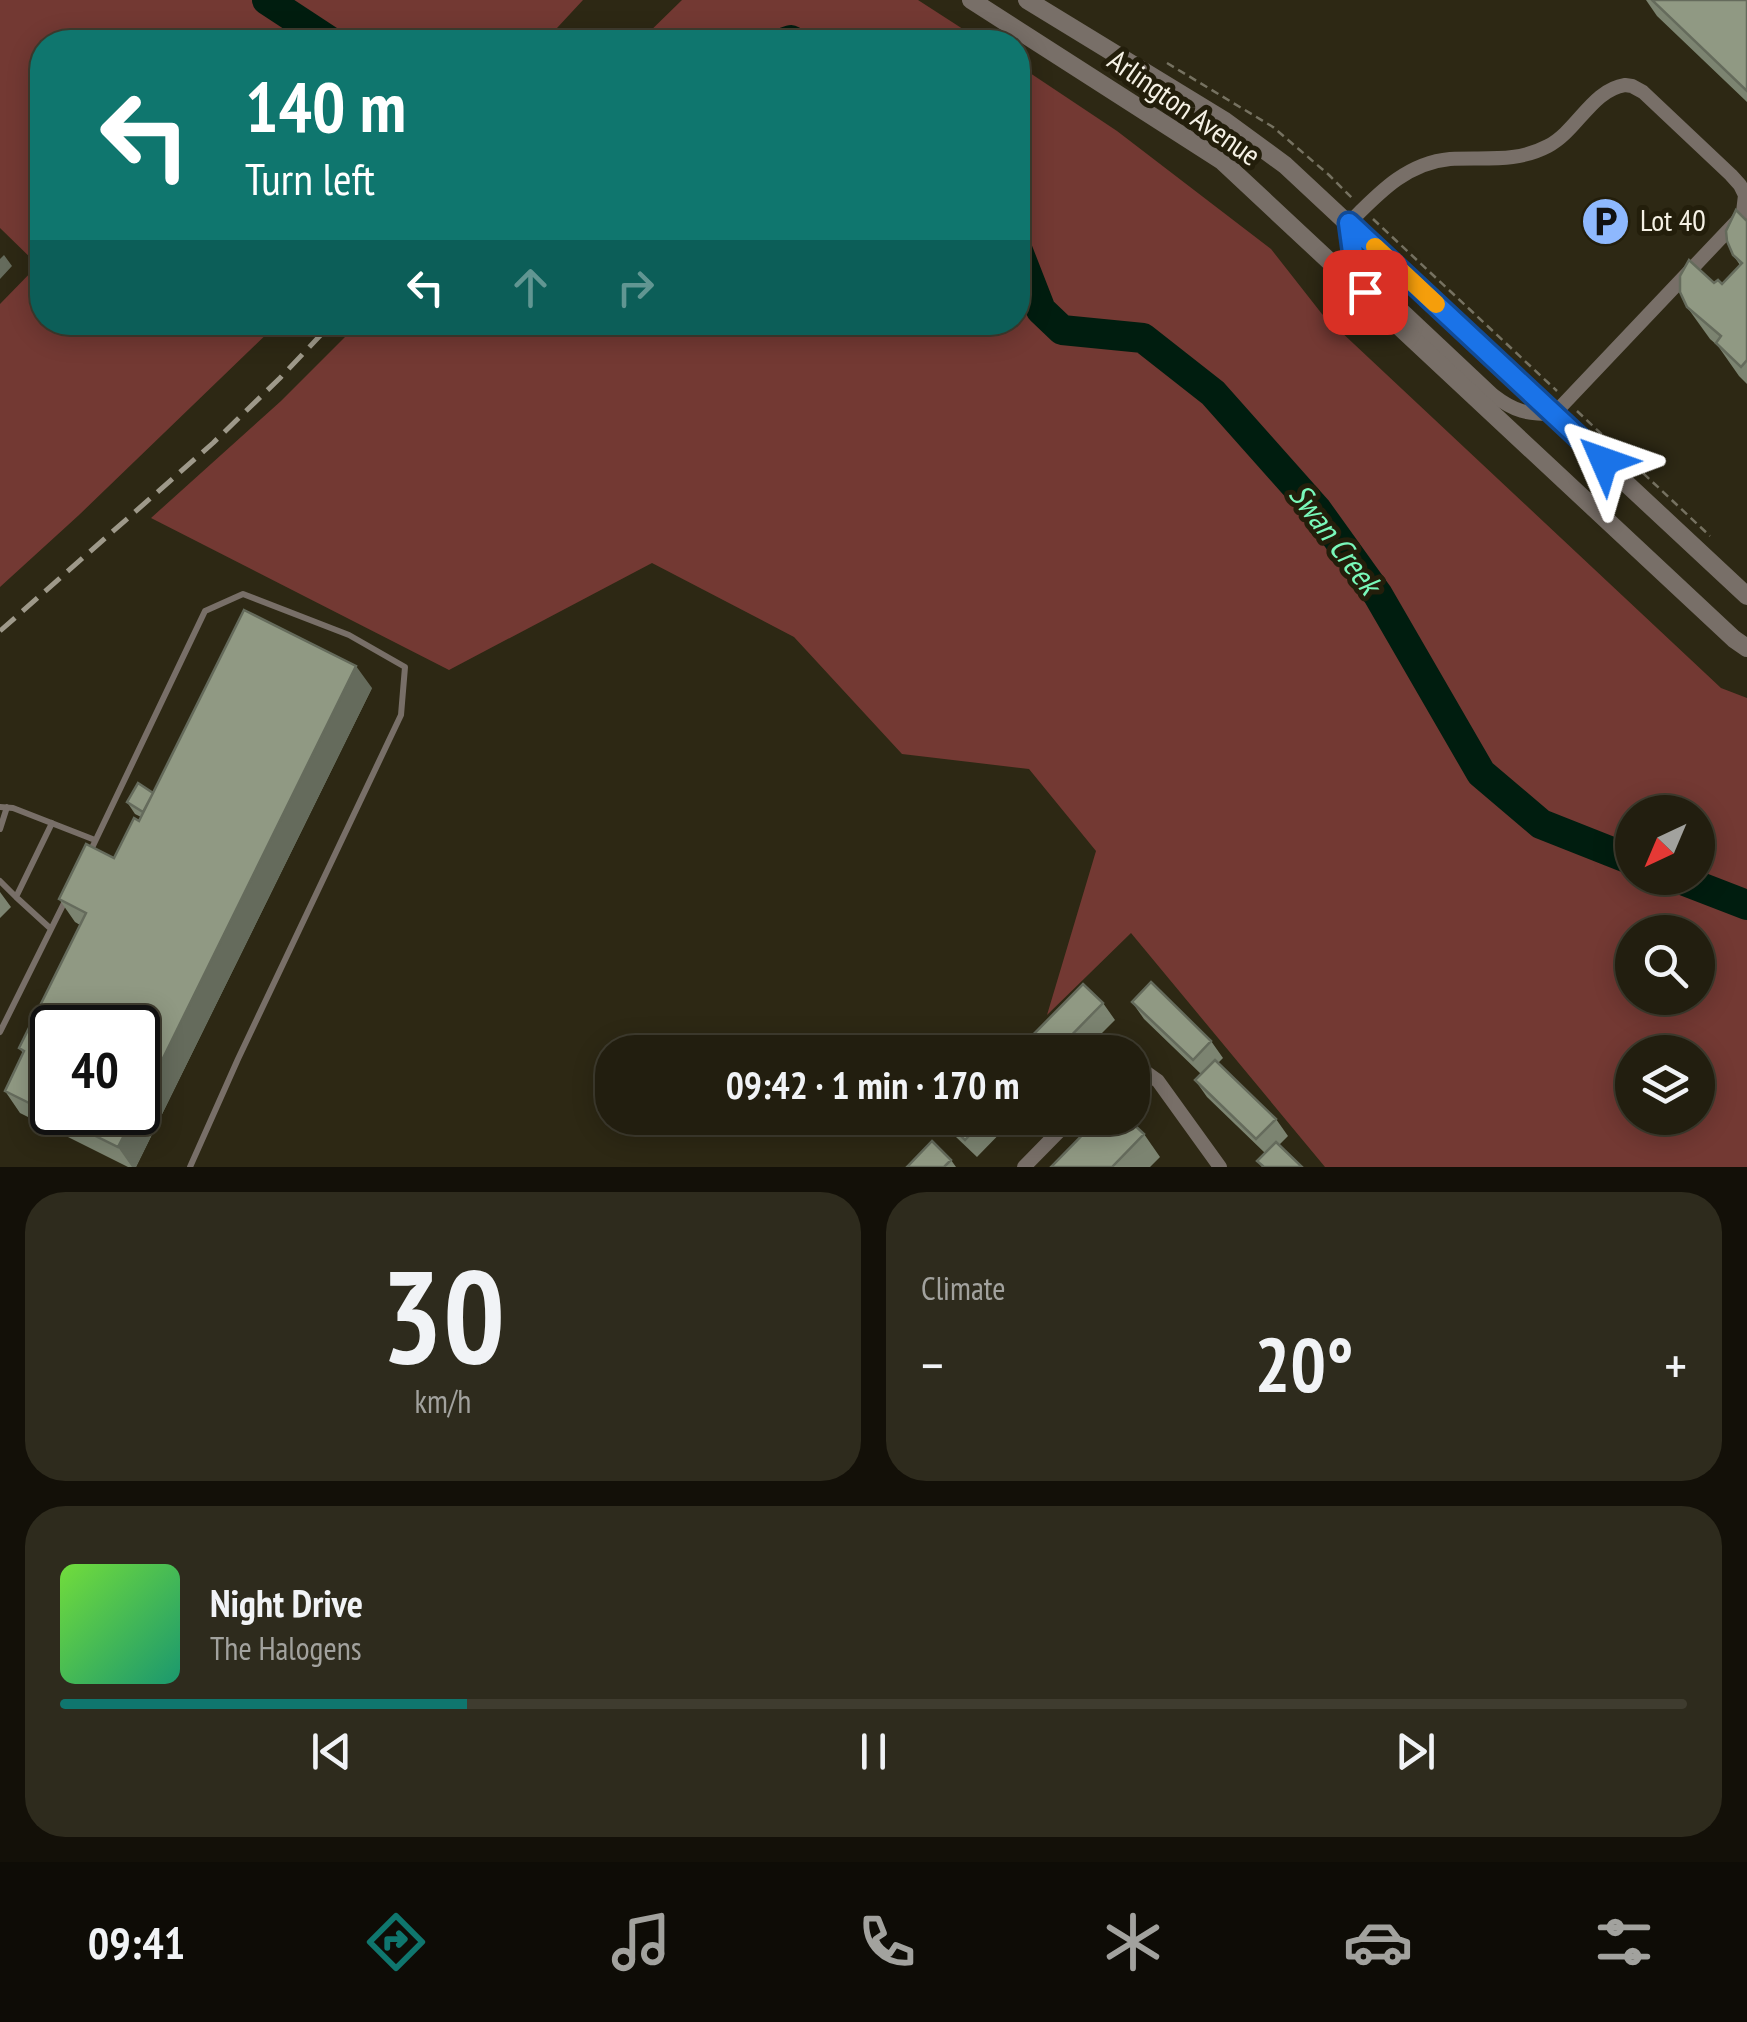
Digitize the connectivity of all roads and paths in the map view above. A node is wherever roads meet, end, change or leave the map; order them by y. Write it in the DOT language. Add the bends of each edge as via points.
graph roads {
  1 [pos="970,0"];
  2 [pos="1027,0"];
  3 [pos="1017,30"];
  4 [pos="1030,38"];
  5 [pos="1371,216"];
  6 [pos="1349,223"];
  7 [pos="1365,292"];
  8 [pos="1560,394"];
  9 [pos="1578,411"];
  10 [pos="1554,414"];
  11 [pos="1719,544"];
  12 [pos="1747,596"];
  13 [pos="1747,648"];
  14 [pos="4,807"];
  15 [pos="52,823"];
  16 [pos="0,829"];
  17 [pos="96,840"];
  18 [pos="87,858"];
  19 [pos="0,882"];
  20 [pos="69,894"];
  21 [pos="16,896"];
  22 [pos="52,929"];
  23 [pos="0,1032"];
  24 [pos="1150,1075"];
  25 [pos="1055,1135"];
  26 [pos="190,1167"];
  27 [pos="1024,1167"];
  28 [pos="1220,1167"];
  1 -- 3 [label="street, Arlington Avenue"];
  2 -- 6 [label="street, Arlington Avenue" via="1254,141"];
  4 -- 7 [label="street, Arlington Avenue" via="1222,160"];
  5 -- 8 [label="path"];
  6 -- 7 [label="street"];
  6 -- 10 [label="street, Arlington Avenue"];
  6 -- 10 [label="street" via="1416,168 1526,155 1558,140 1614,87 1644,92 1740,185 1744,208"];
  7 -- 10 [label="street" via="1394,302 1508,407"];
  7 -- 13 [label="street, Arlington Avenue"];
  9 -- 11 [label="path"];
  10 -- 12 [label="street, Arlington Avenue"];
  14 -- 15 [label="lane"];
  14 -- 16 [label="lane"];
  15 -- 17 [label="lane"];
  15 -- 21 [label="lane"];
  17 -- 18 [label="lane"];
  17 -- 26 [label="lane" via="205,611 244,594 349,636 405,667 401,715"];
  19 -- 21 [label="lane"];
  20 -- 22 [label="lane"];
  21 -- 22 [label="lane"];
  22 -- 23 [label="lane"];
  24 -- 28 [label="street"];
  25 -- 27 [label="street"];
}
